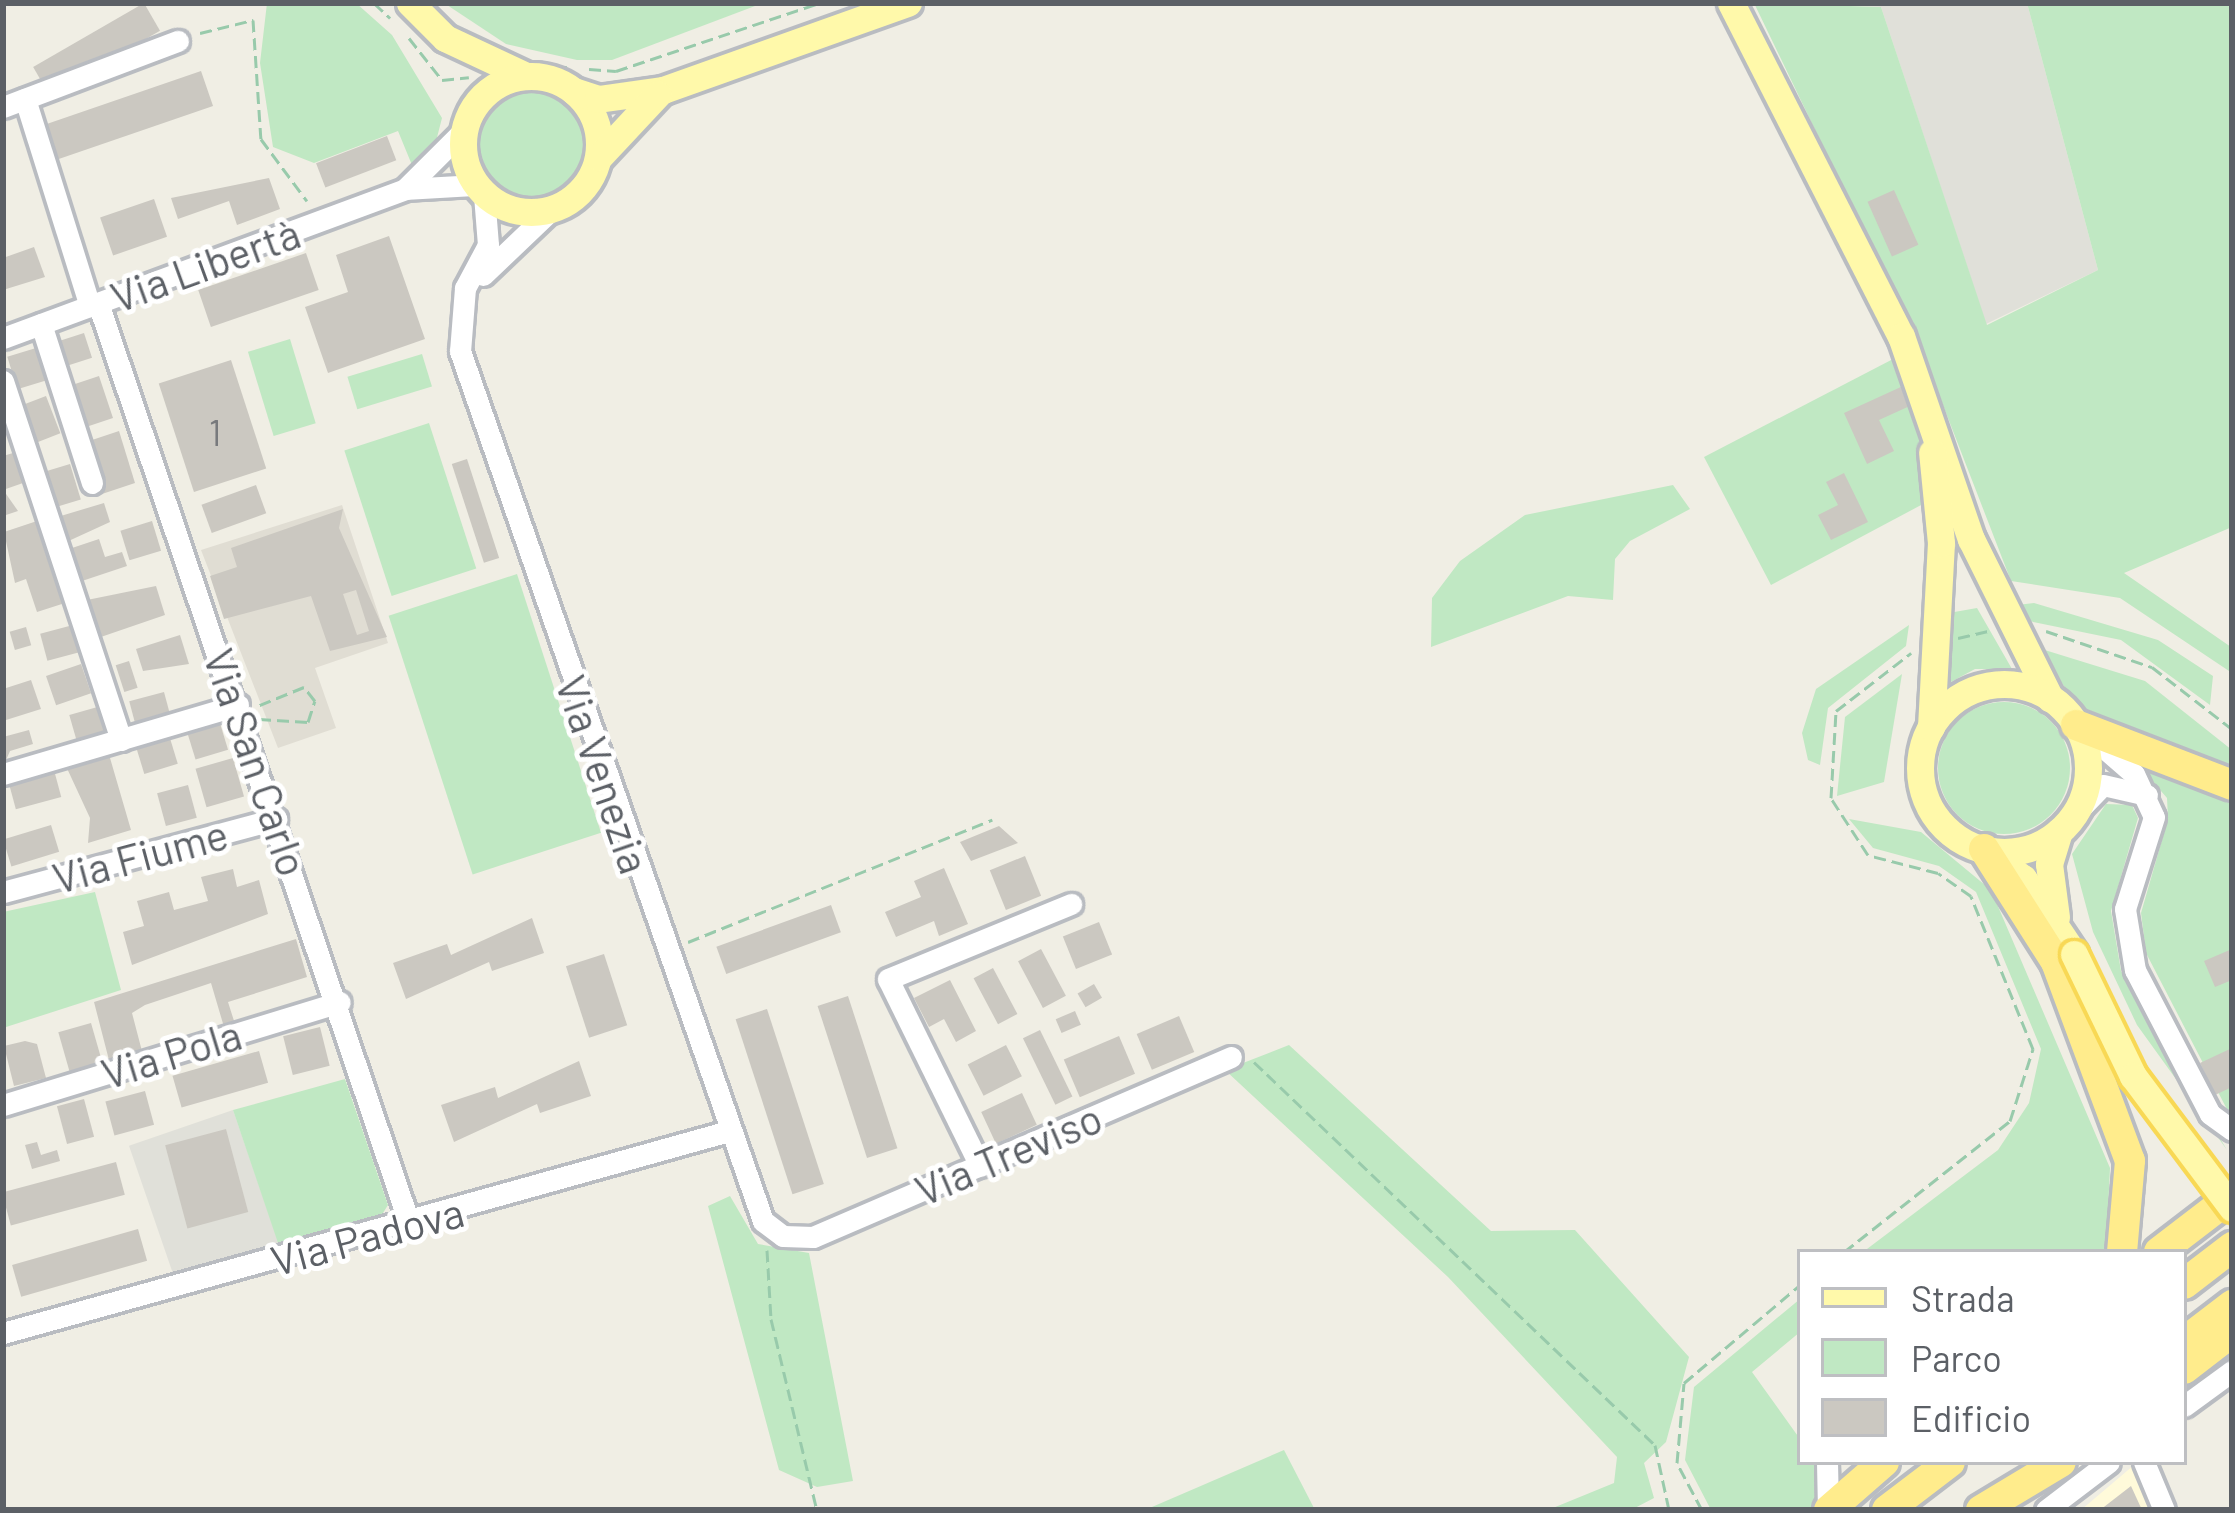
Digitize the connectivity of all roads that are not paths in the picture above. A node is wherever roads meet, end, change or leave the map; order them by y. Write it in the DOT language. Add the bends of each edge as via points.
graph roads {
  1 [pos="410,3"];
  2 [pos="908,3"];
  3 [pos="1731,3"];
  4 [pos="445,38"];
  5 [pos="178,41"];
  6 [pos="535,70"];
  7 [pos="663,90"];
  8 [pos="574,91"];
  9 [pos="14,103"];
  10 [pos="470,117"];
  11 [pos="597,161"];
  12 [pos="406,189"];
  13 [pos="480,190"];
  14 [pos="551,209"];
  15 [pos="463,298"];
  16 [pos="94,304"];
  17 [pos="40,324"];
  18 [pos="3,338"];
  19 [pos="3,381"];
  20 [pos="1928,400"];
  21 [pos="92,483"];
  22 [pos="2050,698"];
  23 [pos="242,714"];
  24 [pos="2076,725"];
  25 [pos="1931,727"];
  26 [pos="121,740"];
  27 [pos="3,774"];
  28 [pos="2232,785"];
  29 [pos="2148,795"];
  30 [pos="276,819"];
  31 [pos="2064,825"];
  32 [pos="1984,849"];
  33 [pos="3,892"];
  34 [pos="1072,904"];
  35 [pos="2057,922"];
  36 [pos="340,1002"];
  37 [pos="1231,1057"];
  38 [pos="3,1105"];
  39 [pos="2232,1130"];
  40 [pos="729,1131"];
  41 [pos="980,1166"];
  42 [pos="2232,1196"];
  43 [pos="2232,1208"];
  44 [pos="410,1223"];
  45 [pos="778,1234"];
  46 [pos="2232,1247"];
  47 [pos="2122,1249"];
  48 [pos="2163,1249"];
  49 [pos="2187,1282"];
  50 [pos="2232,1305"];
  51 [pos="2232,1332"];
  52 [pos="3,1333"];
  53 [pos="2187,1340"];
  54 [pos="2187,1367"];
  55 [pos="2232,1370"];
  56 [pos="2187,1404"];
  57 [pos="1827,1465"];
  58 [pos="1880,1465"];
  59 [pos="1946,1465"];
  60 [pos="2022,1465"];
  61 [pos="2056,1465"];
  62 [pos="2105,1465"];
  63 [pos="2145,1465"];
  64 [pos="1828,1510"];
  65 [pos="1887,1510"];
  66 [pos="1963,1510"];
  67 [pos="1982,1510"];
  68 [pos="2046,1510"];
  69 [pos="2164,1510"];
  1 -- 4 [label="main road"];
  2 -- 7 [label="main road"];
  3 -- 20 [label="main road"];
  4 -- 6 [label="main road"];
  4 -- 10 [label="main road"];
  5 -- 9 [label="street"];
  6 -- 8 [label="main road"];
  6 -- 10 [label="main road"];
  7 -- 8 [label="main road" via="613,99"];
  7 -- 11 [label="main road"];
  8 -- 11 [label="main road" via="597,130"];
  9 -- 16 [label="street, Via San Carlo"];
  10 -- 12 [label="street, Via Libertà"];
  10 -- 13 [label="main road"];
  11 -- 14 [label="main road" via="585,186"];
  12 -- 13 [label="street, Via Libertà"];
  12 -- 16 [label="street, Via Libertà"];
  13 -- 14 [label="main road" via="516,211"];
  13 -- 15 [label="street, Via Venezia" via="488,245"];
  14 -- 15 [label="street"];
  15 -- 40 [label="street, Via Venezia" via="460,352"];
  16 -- 17 [label="street, Via Libertà"];
  16 -- 23 [label="street, Via San Carlo"];
  17 -- 18 [label="street, Via Libertà"];
  17 -- 21 [label="street"];
  19 -- 26 [label="street"];
  20 -- 22 [label="main road" via="1971,539"];
  20 -- 25 [label="main road" via="1941,543"];
  22 -- 24 [label="main road"];
  22 -- 25 [label="main road" via="1978,688"];
  23 -- 26 [label="street"];
  23 -- 30 [label="street, Via San Carlo"];
  24 -- 28 [label="highway"];
  24 -- 29 [label="street"];
  24 -- 31 [label="main road" via="2087,766"];
  25 -- 32 [label="main road" via="1920,767 1930,808"];
  26 -- 27 [label="street"];
  29 -- 31 [label="street" via="2103,785"];
  29 -- 39 [label="street" via="2152,832 2125,909 2134,970 2210,1114"];
  30 -- 33 [label="street, Via Fiume"];
  30 -- 36 [label="street, Via San Carlo"];
  31 -- 32 [label="main road" via="2032,847"];
  31 -- 35 [label="main road" via="2049,864"];
  32 -- 35 [label="main road"];
  32 -- 47 [label="highway" via="2056,962 2130,1161"];
  34 -- 41 [label="street" via="888,979"];
  35 -- 43 [label="main road, bridge" via="2133,1076"];
  36 -- 38 [label="street, Via Pola"];
  36 -- 44 [label="street, Via San Carlo"];
  37 -- 41 [label="street, Via Treviso"];
  40 -- 44 [label="street, Via Padova"];
  40 -- 45 [label="street, Via Venezia"];
  41 -- 45 [label="street, Via Treviso" via="813,1237"];
  42 -- 48 [label="highway"];
  44 -- 52 [label="street, Via Padova"];
  46 -- 49 [label="highway"];
  50 -- 53 [label="highway"];
  51 -- 54 [label="highway"];
  55 -- 56 [label="street"];
  57 -- 64 [label="street"];
  58 -- 64 [label="highway"];
  59 -- 65 [label="highway"];
  60 -- 66 [label="highway"];
  61 -- 67 [label="highway"];
  62 -- 68 [label="street"];
  63 -- 69 [label="street"];
}
